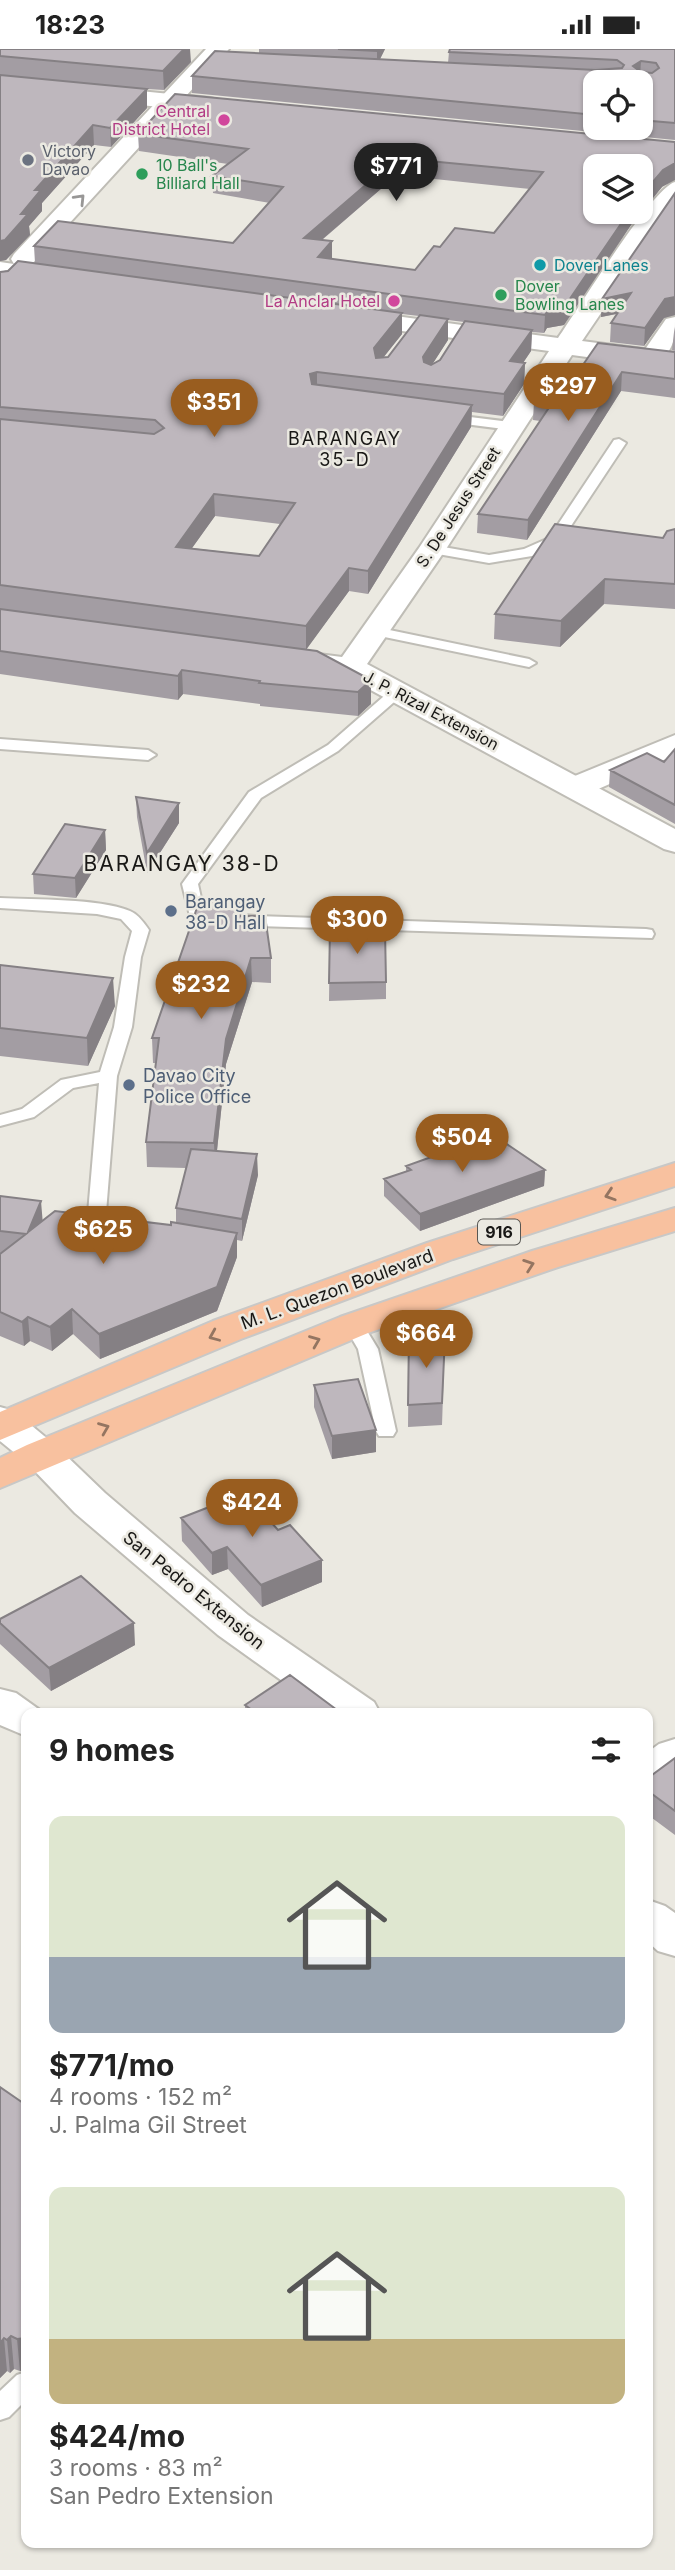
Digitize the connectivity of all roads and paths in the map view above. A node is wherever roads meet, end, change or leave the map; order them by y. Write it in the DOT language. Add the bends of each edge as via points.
graph roads {
  1 [pos="215,58"];
  2 [pos="0,84"];
  3 [pos="170,101"];
  4 [pos="237,108"];
  5 [pos="675,189"];
  6 [pos="4,275"];
  7 [pos="85,281"];
  8 [pos="329,314"];
  9 [pos="675,324"];
  10 [pos="567,347"];
  11 [pos="663,359"];
  12 [pos="428,415"];
  13 [pos="511,426"];
  14 [pos="619,443"];
  15 [pos="432,549"];
  16 [pos="375,631"];
  17 [pos="266,656"];
  18 [pos="529,663"];
  19 [pos="350,667"];
  20 [pos="396,693"];
  21 [pos="0,744"];
  22 [pos="675,744"];
  23 [pos="148,755"];
  24 [pos="576,787"];
  25 [pos="675,842"];
  26 [pos="0,903"];
  27 [pos="646,934"];
  28 [pos="108,1076"];
  29 [pos="0,1121"];
  30 [pos="675,1174"];
  31 [pos="675,1219"];
  32 [pos="95,1225"];
  33 [pos="354,1325"];
  34 [pos="2,1423"];
  35 [pos="386,1431"];
  36 [pos="41,1454"];
  37 [pos="0,1475"];
  38 [pos="0,1704"];
  39 [pos="351,1708"];
  40 [pos="21,1717"];
  41 [pos="675,1755"];
  42 [pos="653,1771"];
  43 [pos="21,2388"];
  44 [pos="0,2409"];
  1 -- 3 [label="street"];
  2 -- 3 [label="street"];
  3 -- 4 [label="street"];
  6 -- 3 [label="street, one-way"];
  5 -- 10 [label="street, S. De Jesus Street"];
  6 -- 7 [label="street"];
  8 -- 10 [label="street" via="458,338"];
  9 -- 11 [label="street"];
  10 -- 11 [label="street"];
  10 -- 13 [label="street, S. De Jesus Street"];
  12 -- 13 [label="lane"];
  13 -- 15 [label="street, S. De Jesus Street"];
  14 -- 15 [label="lane" via="560,542 489,559"];
  15 -- 16 [label="street, S. De Jesus Street"];
  16 -- 18 [label="lane"];
  16 -- 19 [label="street, S. De Jesus Street"];
  17 -- 19 [label="street, J. P. Rizal Extension"];
  19 -- 20 [label="street, J. P. Rizal Extension"];
  20 -- 24 [label="street, J. P. Rizal Extension"];
  20 -- 27 [label="lane" via="333,748 255,795 190,884 197,916"];
  21 -- 23 [label="lane"];
  22 -- 24 [label="street"];
  24 -- 25 [label="street, J. P. Rizal Extension"];
  26 -- 28 [label="lane" via="97,909 127,915 141,930"];
  28 -- 29 [label="lane" via="67,1084 28,1112"];
  28 -- 32 [label="lane"];
  30 -- 34 [label="main road, M. L. Quezon Boulevard / 916, one-way" via="439,1251 239,1325"];
  33 -- 31 [label="main road, 916, one-way"];
  33 -- 35 [label="lane" via="368,1349"];
  36 -- 33 [label="main road, 916, one-way"];
  34 -- 36 [label="street, San Pedro Extension"];
  36 -- 37 [label="main road, 916"];
  36 -- 39 [label="street, San Pedro Extension" via="90,1503 233,1625"];
  38 -- 40 [label="street"];
  41 -- 42 [label="street"];
  43 -- 44 [label="lane"];
}
